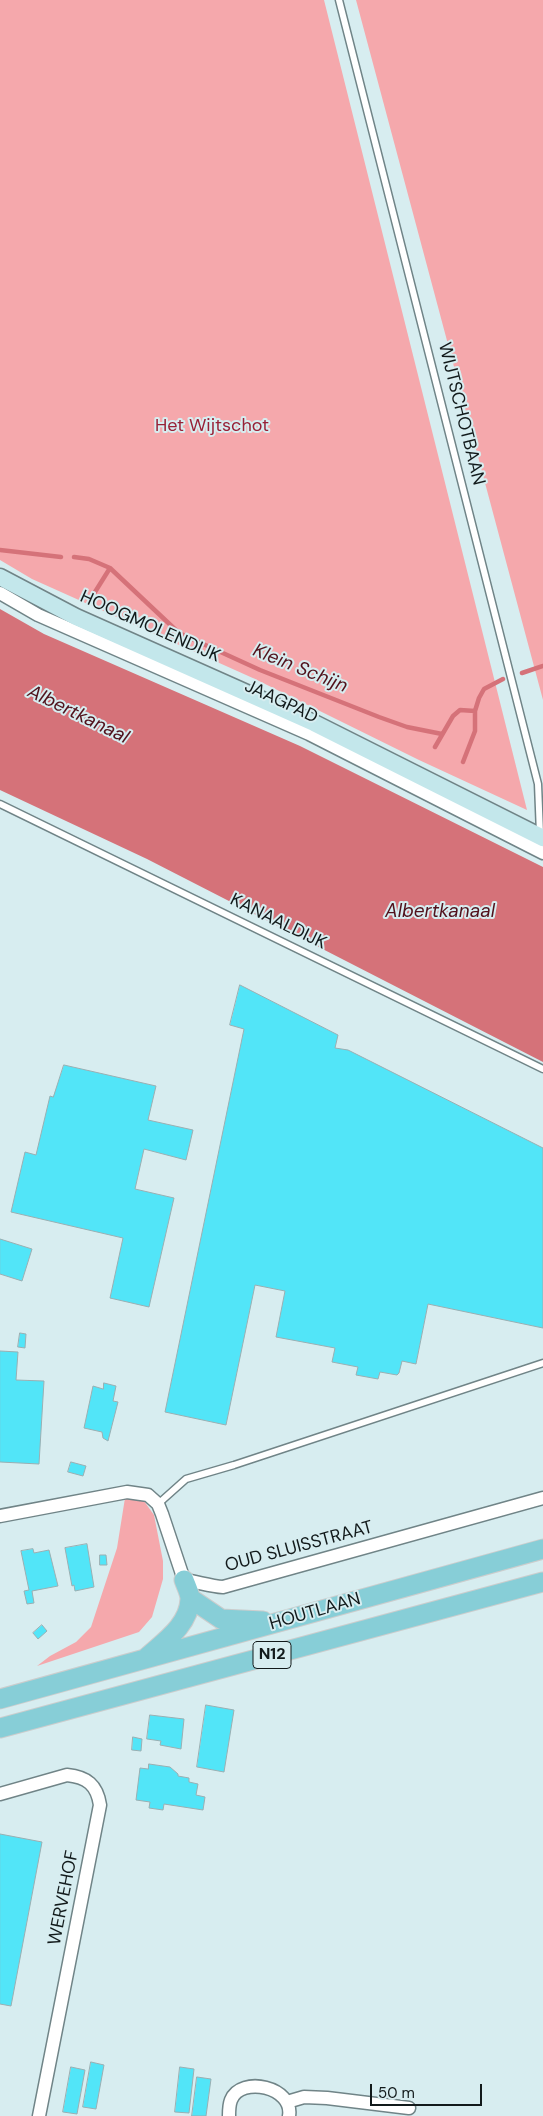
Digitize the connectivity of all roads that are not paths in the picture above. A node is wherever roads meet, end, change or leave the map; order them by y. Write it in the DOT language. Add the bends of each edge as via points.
graph roads {
  1 [pos="340,0"];
  2 [pos="0,577"];
  3 [pos="0,593"];
  4 [pos="0,804"];
  5 [pos="542,843"];
  6 [pos="543,1069"];
  7 [pos="543,1363"];
  8 [pos="543,1498"];
  9 [pos="158,1504"];
  10 [pos="0,1516"];
  11 [pos="543,1549"];
  12 [pos="543,1582"];
  13 [pos="187,1589"];
  14 [pos="287,1620"];
  15 [pos="145,1660"];
  16 [pos="0,1699"];
  17 [pos="0,1728"];
  18 [pos="0,1794"];
  19 [pos="287,2102"];
  20 [pos="409,2108"];
  21 [pos="39,2116"];
  22 [pos="229,2116"];
  23 [pos="289,2116"];
  1 -- 5 [label="lane, WIJTSCHOTBAAN" via="538,784"];
  2 -- 5 [label="street, HOOGMOLENDIJK" via="76,618 273,704 420,776"];
  3 -- 5 [label="street, JAAGPAD" via="38,615 309,734"];
  4 -- 6 [label="lane, KANAALDIJK"];
  7 -- 9 [label="lane" via="186,1478"];
  8 -- 13 [label="street, OUD SLUISSTRAAT" via="224,1587 198,1582"];
  9 -- 10 [label="street" via="148,1495 127,1492"];
  9 -- 13 [label="street"];
  11 -- 14 [label="main road, HOUTLAAN / N12"];
  12 -- 17 [label="main road, HOUTLAAN / N12"];
  13 -- 14 [label="main road" via="221,1619"];
  13 -- 15 [label="main road" via="187,1614 181,1625"];
  14 -- 15 [label="main road, HOUTLAAN / N12"];
  15 -- 16 [label="main road, HOUTLAAN / N12"];
  18 -- 21 [label="street, WERVEHOF" via="67,1775 82,1777 98,1792 100,1805"];
  19 -- 20 [label="street" via="304,2096"];
  19 -- 22 [label="street" via="268,2087 246,2088 231,2100"];
  19 -- 23 [label="street"];
}
